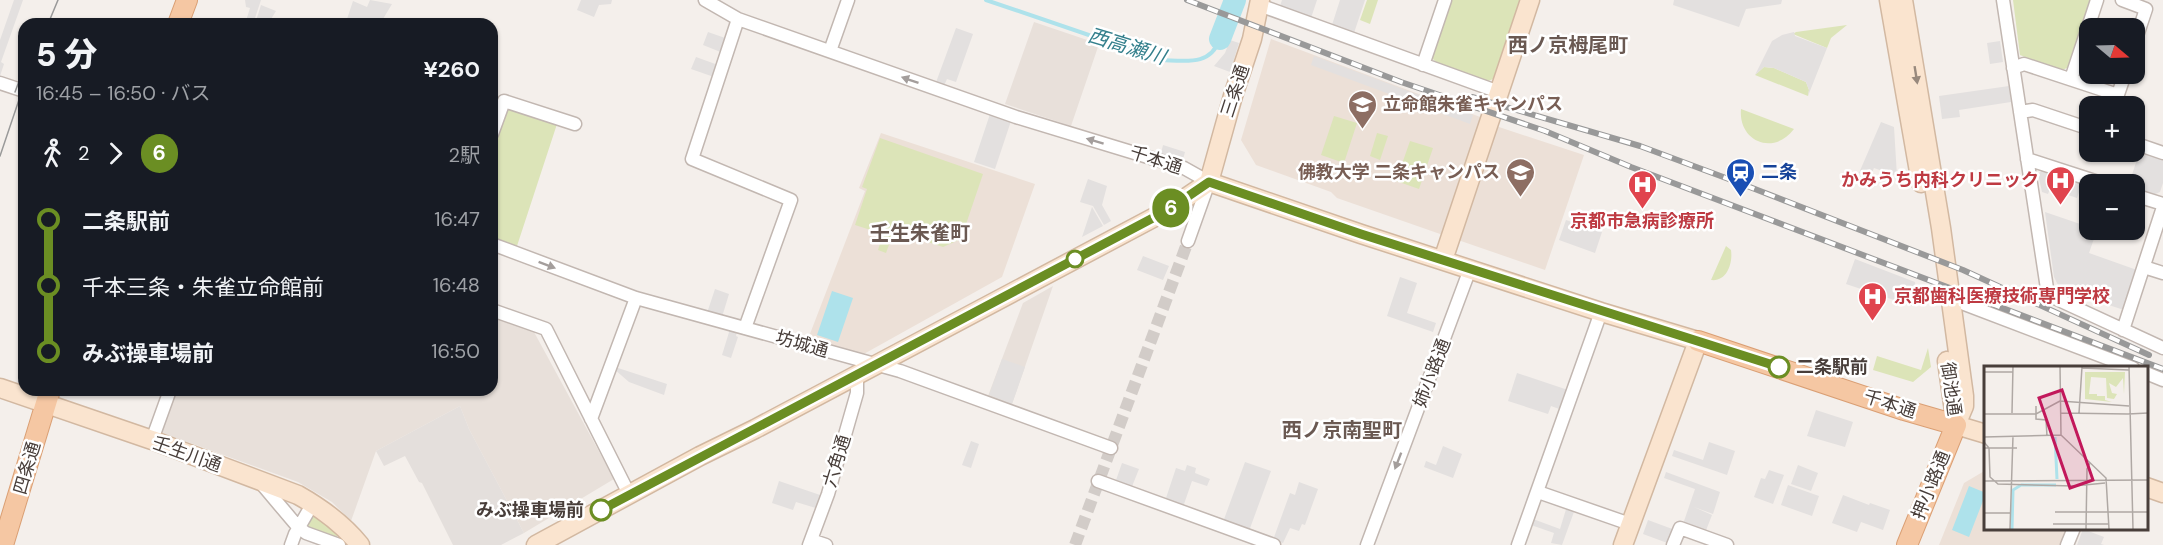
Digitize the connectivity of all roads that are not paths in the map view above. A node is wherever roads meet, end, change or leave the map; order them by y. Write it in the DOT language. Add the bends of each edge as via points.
graph roads {
  1 [pos="187,0"];
  2 [pos="705,0"];
  3 [pos="848,0"];
  4 [pos="1445,0"];
  5 [pos="1530,0"];
  6 [pos="1889,0"];
  7 [pos="2002,0"];
  8 [pos="2097,0"];
  9 [pos="2122,0"];
  10 [pos="1260,3"];
  11 [pos="1901,12"];
  12 [pos="180,18"];
  13 [pos="2143,18"];
  14 [pos="738,19"];
  15 [pos="830,51"];
  16 [pos="1423,65"];
  17 [pos="2013,69"];
  18 [pos="2071,79"];
  19 [pos="0,83"];
  20 [pos="18,89"];
  21 [pos="1499,92"];
  22 [pos="2106,96"];
  23 [pos="2020,112"];
  24 [pos="498,118"];
  25 [pos="575,124"];
  26 [pos="2079,125"];
  27 [pos="2145,147"];
  28 [pos="2163,153"];
  29 [pos="2027,159"];
  30 [pos="2079,176"];
  31 [pos="1209,182"];
  32 [pos="2145,199"];
  33 [pos="2163,205"];
  34 [pos="1188,241"];
  35 [pos="498,246"];
  36 [pos="1443,260"];
  37 [pos="2144,267"];
  38 [pos="1470,269"];
  39 [pos="2163,273"];
  40 [pos="636,298"];
  41 [pos="1951,299"];
  42 [pos="498,312"];
  43 [pos="1601,312"];
  44 [pos="745,328"];
  45 [pos="2123,330"];
  46 [pos="1698,341"];
  47 [pos="2163,348"];
  48 [pos="876,365"];
  49 [pos="2128,366"];
  50 [pos="2148,374"];
  51 [pos="857,375"];
  52 [pos="2163,380"];
  53 [pos="0,388"];
  54 [pos="18,391"];
  55 [pos="168,396"];
  56 [pos="48,397"];
  57 [pos="591,419"];
  58 [pos="1956,425"];
  59 [pos="1984,433"];
  60 [pos="152,440"];
  61 [pos="1111,448"];
  62 [pos="258,480"];
  63 [pos="1098,481"];
  64 [pos="2148,488"];
  65 [pos="1538,492"];
  66 [pos="2163,493"];
  67 [pos="629,494"];
  68 [pos="313,503"];
  69 [pos="1630,524"];
  70 [pos="298,527"];
  71 [pos="2073,530"];
  72 [pos="810,542"];
  73 [pos="538,544"];
  74 [pos="3,545"];
  75 [pos="291,545"];
  76 [pos="339,545"];
  77 [pos="360,545"];
  78 [pos="826,545"];
  79 [pos="1274,545"];
  80 [pos="1367,545"];
  81 [pos="1518,545"];
  82 [pos="1623,545"];
  83 [pos="1673,545"];
  84 [pos="1728,545"];
  85 [pos="1739,545"];
  86 [pos="1907,545"];
  87 [pos="2067,545"];
  1 -- 12 [label="main road"];
  2 -- 14 [label="street, 千本通"];
  3 -- 15 [label="street"];
  4 -- 16 [label="street"];
  5 -- 21 [label="street"];
  6 -- 11 [label="street, 御池通"];
  7 -- 17 [label="street"];
  8 -- 18 [label="street"];
  9 -- 13 [label="street" via="2146,9"];
  10 -- 16 [label="street"];
  10 -- 31 [label="street, 三条通"];
  11 -- 41 [label="street, 御池通, one-way"];
  11 -- 58 [label="street, 御池通"];
  14 -- 15 [label="street, 千本通"];
  14 -- 44 [label="street" via="692,159 790,200"];
  31 -- 15 [label="street, 千本通, one-way" via="1184,168 1016,117"];
  16 -- 21 [label="street"];
  17 -- 18 [label="street" via="2024,64"];
  17 -- 23 [label="street"];
  18 -- 22 [label="street"];
  19 -- 20 [label="street"];
  21 -- 36 [label="street"];
  23 -- 26 [label="street" via="2033,110"];
  23 -- 29 [label="street"];
  24 -- 25 [label="street" via="504,101"];
  27 -- 28 [label="street"];
  29 -- 30 [label="street"];
  29 -- 45 [label="street" via="2048,295"];
  31 -- 34 [label="street"];
  31 -- 36 [label="street, 千本通"];
  31 -- 48 [label="street" via="1168,210"];
  32 -- 33 [label="street"];
  33 -- 37 [label="street"];
  35 -- 40 [label="street, 坊城通, one-way"];
  36 -- 38 [label="street, 千本通"];
  37 -- 39 [label="street"];
  37 -- 45 [label="street"];
  38 -- 43 [label="street, 千本通"];
  38 -- 80 [label="street, 姉小路通, one-way"];
  40 -- 44 [label="street, 坊城通"];
  40 -- 57 [label="street"];
  41 -- 49 [label="street"];
  41 -- 58 [label="street, 御池通" via="1964,406"];
  42 -- 57 [label="street" via="546,329"];
  43 -- 46 [label="street, 千本通"];
  43 -- 65 [label="street"];
  44 -- 48 [label="street, 坊城通"];
  45 -- 47 [label="street"];
  46 -- 58 [label="main road, 千本通"];
  46 -- 69 [label="street"];
  48 -- 51 [label="street"];
  48 -- 61 [label="street, 坊城通"];
  50 -- 52 [label="street"];
  51 -- 67 [label="street"];
  51 -- 72 [label="street, 六角通" via="857,393"];
  53 -- 54 [label="street, 壬生川通"];
  55 -- 60 [label="street"];
  56 -- 60 [label="street, 壬生川通"];
  56 -- 74 [label="main road, 四条通"];
  57 -- 67 [label="street"];
  58 -- 59 [label="street, 千本通"];
  58 -- 86 [label="main road, 押小路通"];
  60 -- 62 [label="street, 壬生川通"];
  62 -- 68 [label="street, 壬生川通"];
  62 -- 70 [label="street"];
  63 -- 79 [label="street"];
  64 -- 66 [label="street"];
  65 -- 69 [label="street"];
  65 -- 81 [label="street"];
  67 -- 73 [label="street"];
  68 -- 70 [label="street"];
  68 -- 77 [label="street, 壬生川通"];
  69 -- 82 [label="street"];
  70 -- 75 [label="street"];
  70 -- 76 [label="street"];
  71 -- 87 [label="street"];
  72 -- 78 [label="street"];
  83 -- 84 [label="street" via="1680,528"];
  84 -- 85 [label="street"];
}
